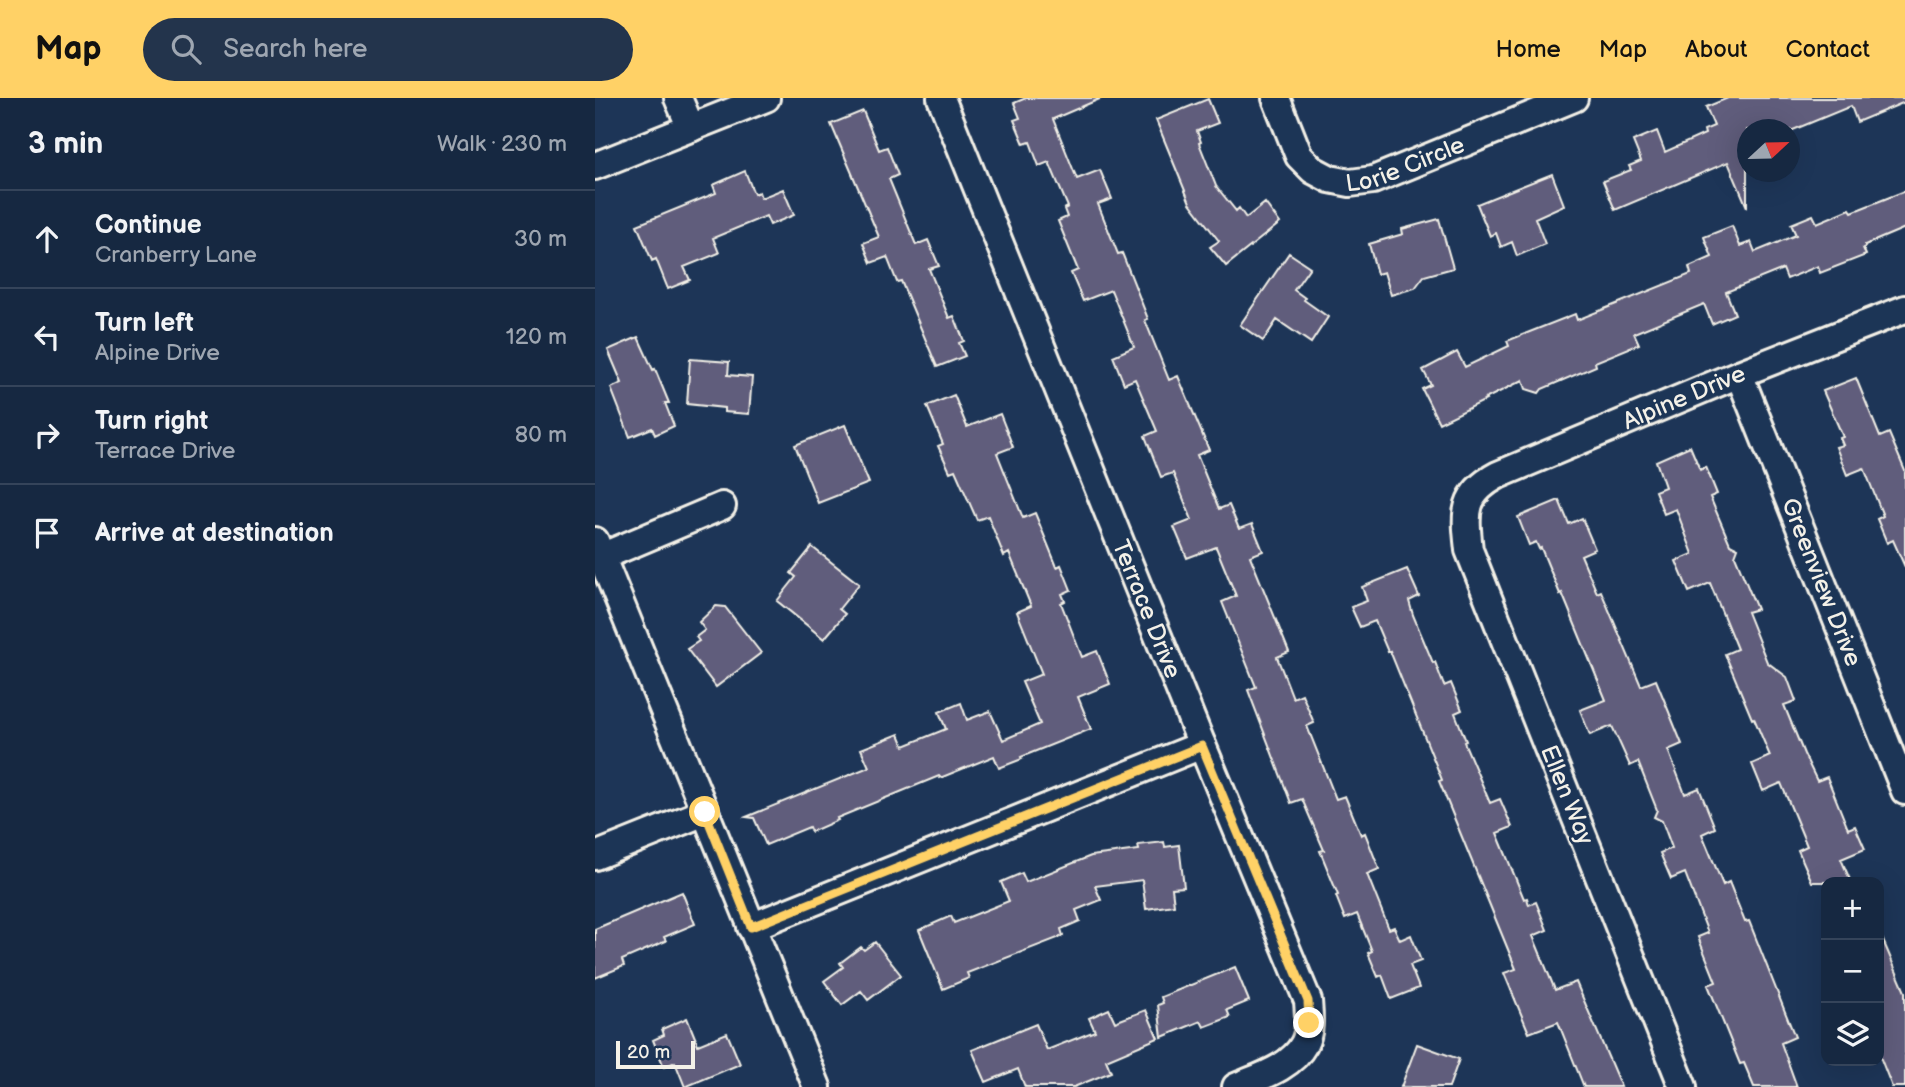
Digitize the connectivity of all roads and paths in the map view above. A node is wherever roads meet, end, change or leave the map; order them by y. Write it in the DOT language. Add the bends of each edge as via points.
graph roads {
  1 [pos="678,98"];
  2 [pos="766,98"];
  3 [pos="941,98"];
  4 [pos="1276,98"];
  5 [pos="1574,98"];
  6 [pos="691,128"];
  7 [pos="595,166"];
  8 [pos="1905,309"];
  9 [pos="1739,374"];
  10 [pos="1470,499"];
  11 [pos="722,506"];
  12 [pos="598,549"];
  13 [pos="1202,746"];
  14 [pos="1905,791"];
  15 [pos="705,812"];
  16 [pos="595,856"];
  17 [pos="751,927"];
  18 [pos="817,1087"];
  19 [pos="1236,1087"];
  20 [pos="1683,1087"];
  1 -- 6 [label="street"];
  2 -- 6 [label="street"];
  3 -- 13 [label="street, Terrace Drive"];
  4 -- 5 [label="street, Lorie Circle" via="1300,156 1313,170 1350,183 1373,180"];
  6 -- 7 [label="street"];
  8 -- 9 [label="street, Alpine Drive"];
  9 -- 10 [label="street, Alpine Drive" via="1498,475 1481,484"];
  9 -- 14 [label="street, Greenview Drive"];
  10 -- 20 [label="street, Ellen Way" via="1466,523 1469,550"];
  11 -- 12 [label="street"];
  12 -- 15 [label="street"];
  13 -- 17 [label="street"];
  13 -- 19 [label="street, Terrace Drive" via="1308,1001 1304,1044 1292,1059"];
  15 -- 16 [label="street"];
  15 -- 17 [label="street"];
  17 -- 18 [label="street"];
}
